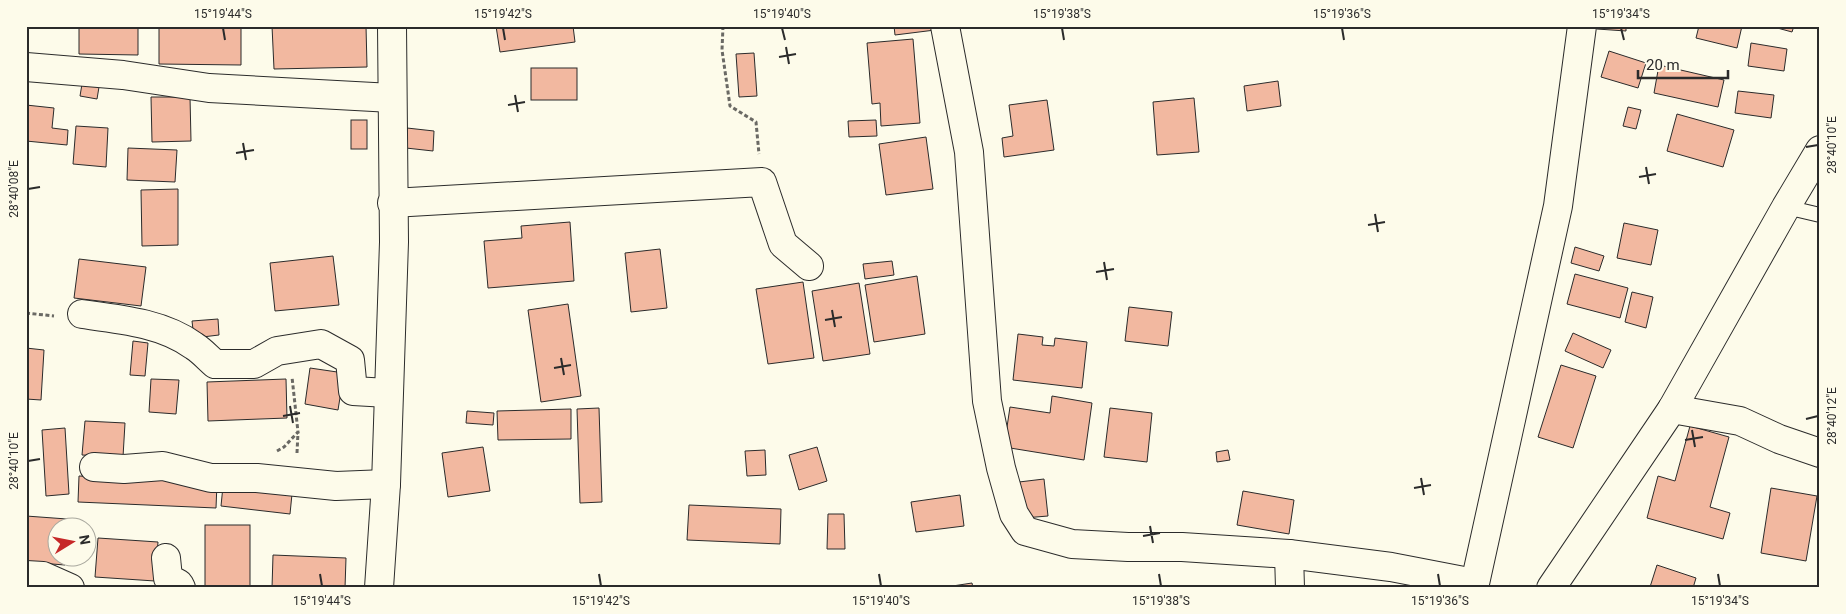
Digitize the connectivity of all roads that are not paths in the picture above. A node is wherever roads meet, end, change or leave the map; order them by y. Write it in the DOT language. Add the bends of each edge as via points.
graph roads {
  1 [pos="392,26"];
  2 [pos="945,26"];
  3 [pos="1582,26"];
  4 [pos="26,67"];
  5 [pos="392,98"];
  6 [pos="1820,150"];
  7 [pos="392,203"];
  8 [pos="1786,207"];
  9 [pos="1820,215"];
  10 [pos="809,266"];
  11 [pos="82,314"];
  12 [pos="388,393"];
  13 [pos="1672,409"];
  14 [pos="1820,453"];
  15 [pos="94,467"];
  16 [pos="386,484"];
  17 [pos="1288,554"];
  18 [pos="166,558"];
  19 [pos="26,575"];
  20 [pos="1474,586"];
  21 [pos="70,588"];
  22 [pos="181,588"];
  23 [pos="379,588"];
  24 [pos="1290,588"];
  25 [pos="1551,588"];
  1 -- 5 [label="street"];
  2 -- 17 [label="street" via="969,152 987,401 1014,514 1025,530 1072,544"];
  3 -- 20 [label="street" via="1558,206"];
  4 -- 5 [label="street" via="123,75 208,88"];
  5 -- 7 [label="street"];
  6 -- 8 [label="street"];
  7 -- 10 [label="street" via="762,182 783,244"];
  7 -- 12 [label="street" via="394,242"];
  8 -- 9 [label="lane"];
  8 -- 13 [label="street"];
  11 -- 12 [label="street" via="166,330 194,345 215,364 254,364 277,351 321,344 350,360 353,391"];
  12 -- 16 [label="street"];
  13 -- 14 [label="street" via="1740,422"];
  13 -- 25 [label="street"];
  15 -- 16 [label="street" via="163,466 211,478 257,478 336,486"];
  16 -- 23 [label="street"];
  17 -- 20 [label="street" via="1392,567"];
  17 -- 24 [label="street"];
  18 -- 22 [label="street" via="168,578"];
  19 -- 21 [label="street" via="43,576"];
}
